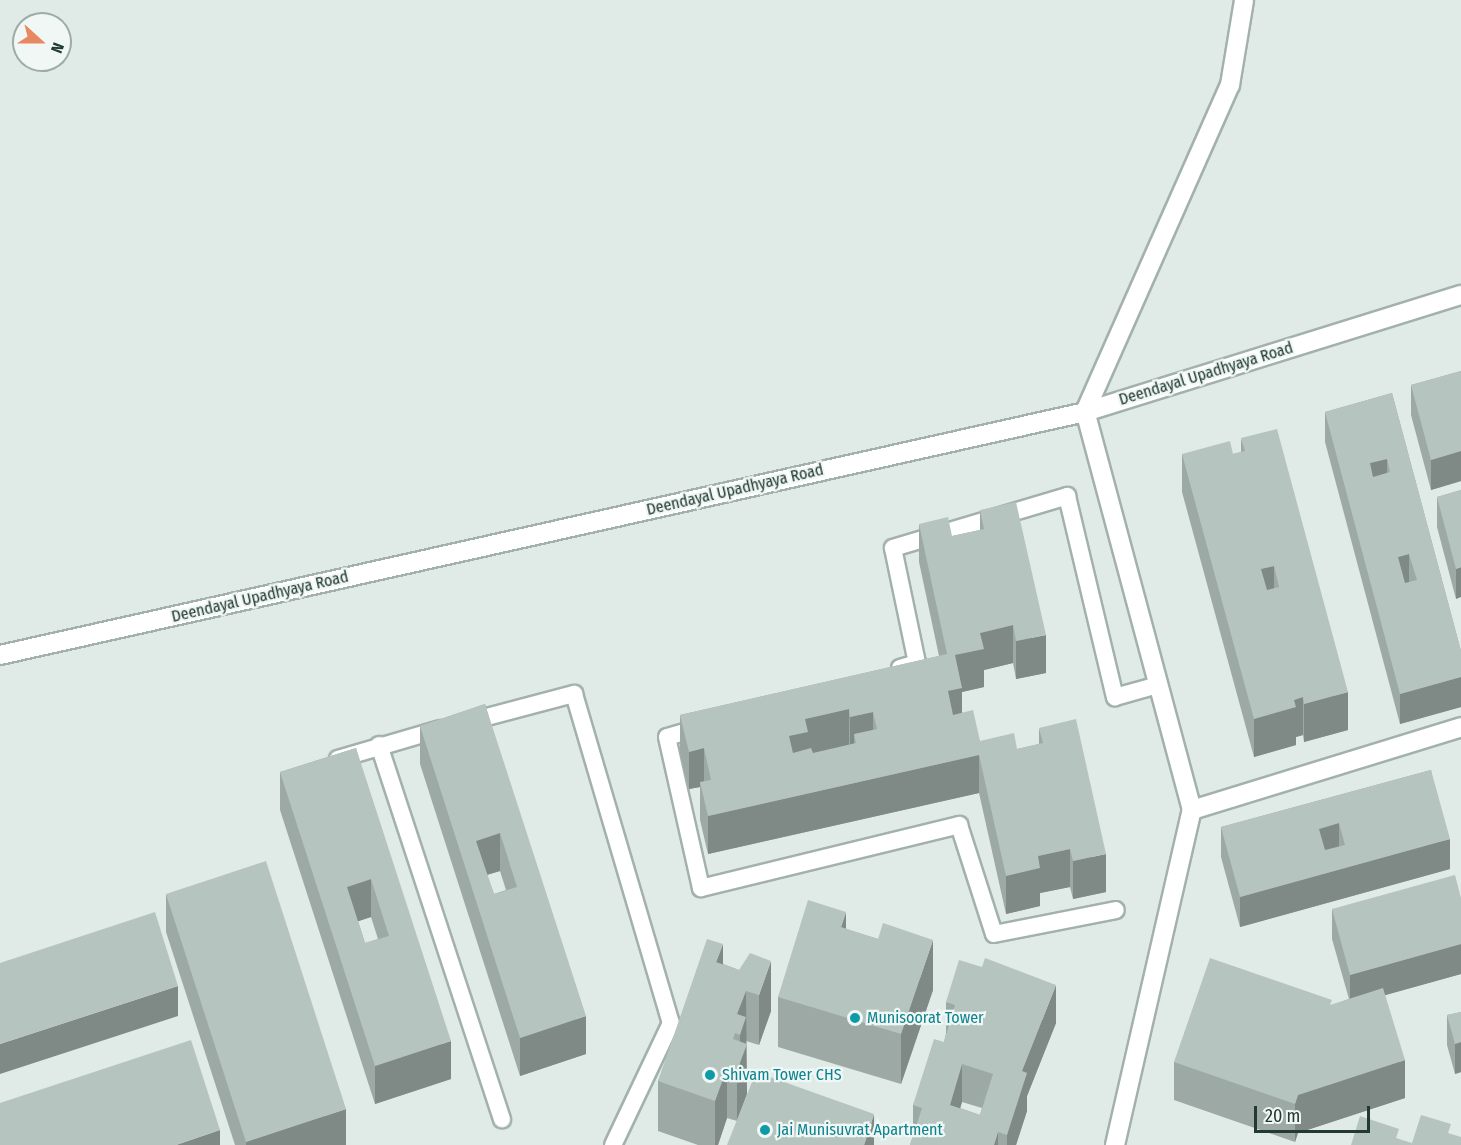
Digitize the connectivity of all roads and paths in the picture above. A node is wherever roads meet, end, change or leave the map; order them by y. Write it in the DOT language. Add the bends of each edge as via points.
graph roads {
  1 [pos="1245,0"];
  2 [pos="1461,295"];
  3 [pos="1085,412"];
  4 [pos="0,655"];
  5 [pos="883,673"];
  6 [pos="1158,685"];
  7 [pos="724,720"];
  8 [pos="1461,728"];
  9 [pos="379,746"];
  10 [pos="325,763"];
  11 [pos="1192,810"];
  12 [pos="1116,910"];
  13 [pos="502,1119"];
  14 [pos="613,1145"];
  15 [pos="1115,1145"];
  1 -- 3 [label="street" via="1230,86"];
  2 -- 3 [label="street, Deendayal Upadhyaya Road"];
  3 -- 4 [label="street, Deendayal Upadhyaya Road"];
  3 -- 6 [label="street"];
  5 -- 6 [label="lane" via="917,663 892,548 1067,496 1115,697"];
  6 -- 11 [label="street"];
  7 -- 12 [label="lane" via="667,737 701,888 959,825 993,934"];
  8 -- 11 [label="street"];
  9 -- 10 [label="lane"];
  9 -- 13 [label="lane"];
  9 -- 14 [label="lane" via="574,694 671,1023"];
  11 -- 15 [label="street"];
}
